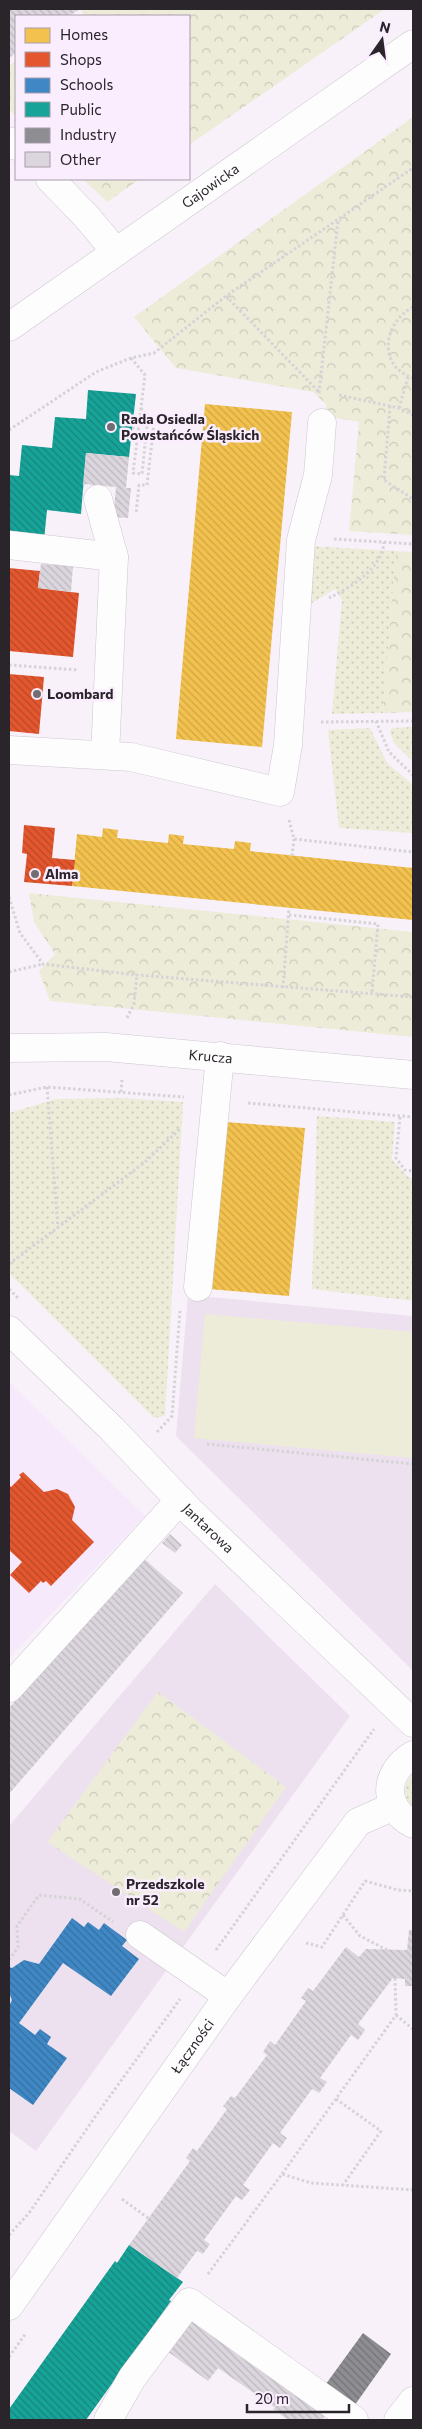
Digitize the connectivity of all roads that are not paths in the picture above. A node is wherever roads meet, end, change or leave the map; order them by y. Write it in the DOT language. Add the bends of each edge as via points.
graph roads {
  1 [pos="413,44"];
  2 [pos="51,180"];
  3 [pos="116,252"];
  4 [pos="9,327"];
  5 [pos="322,423"];
  6 [pos="98,499"];
  7 [pos="9,545"];
  8 [pos="114,557"];
  9 [pos="9,750"];
  10 [pos="105,755"];
  11 [pos="9,1048"];
  12 [pos="220,1056"];
  13 [pos="413,1075"];
  14 [pos="198,1287"];
  15 [pos="9,1330"];
  16 [pos="180,1500"];
  17 [pos="9,1688"];
  18 [pos="413,1723"];
  19 [pos="413,1755"];
  20 [pos="404,1815"];
  21 [pos="140,1935"];
  22 [pos="228,1996"];
  23 [pos="9,2306"];
  24 [pos="413,2401"];
  25 [pos="108,2420"];
  26 [pos="354,2420"];
  27 [pos="398,2420"];
  1 -- 3 [label="street, Gajowicka"];
  2 -- 3 [label="street"];
  3 -- 4 [label="street, Gajowicka"];
  5 -- 10 [label="street" via="318,475 302,536 288,745 280,792 131,757"];
  6 -- 8 [label="street"];
  7 -- 8 [label="street"];
  8 -- 10 [label="street"];
  9 -- 10 [label="street"];
  11 -- 12 [label="street, Krucza" via="106,1047"];
  12 -- 13 [label="street, Krucza"];
  12 -- 14 [label="street"];
  15 -- 16 [label="street, Jantarowa"];
  16 -- 17 [label="street"];
  16 -- 18 [label="street, Jantarowa"];
  19 -- 20 [label="street" via="402,1761 390,1785"];
  20 -- 22 [label="street, Łączności" via="358,1822"];
  21 -- 22 [label="street"];
  22 -- 23 [label="street, Łączności"];
  24 -- 27 [label="street"];
  25 -- 26 [label="street" via="132,2378 189,2302"];
}
